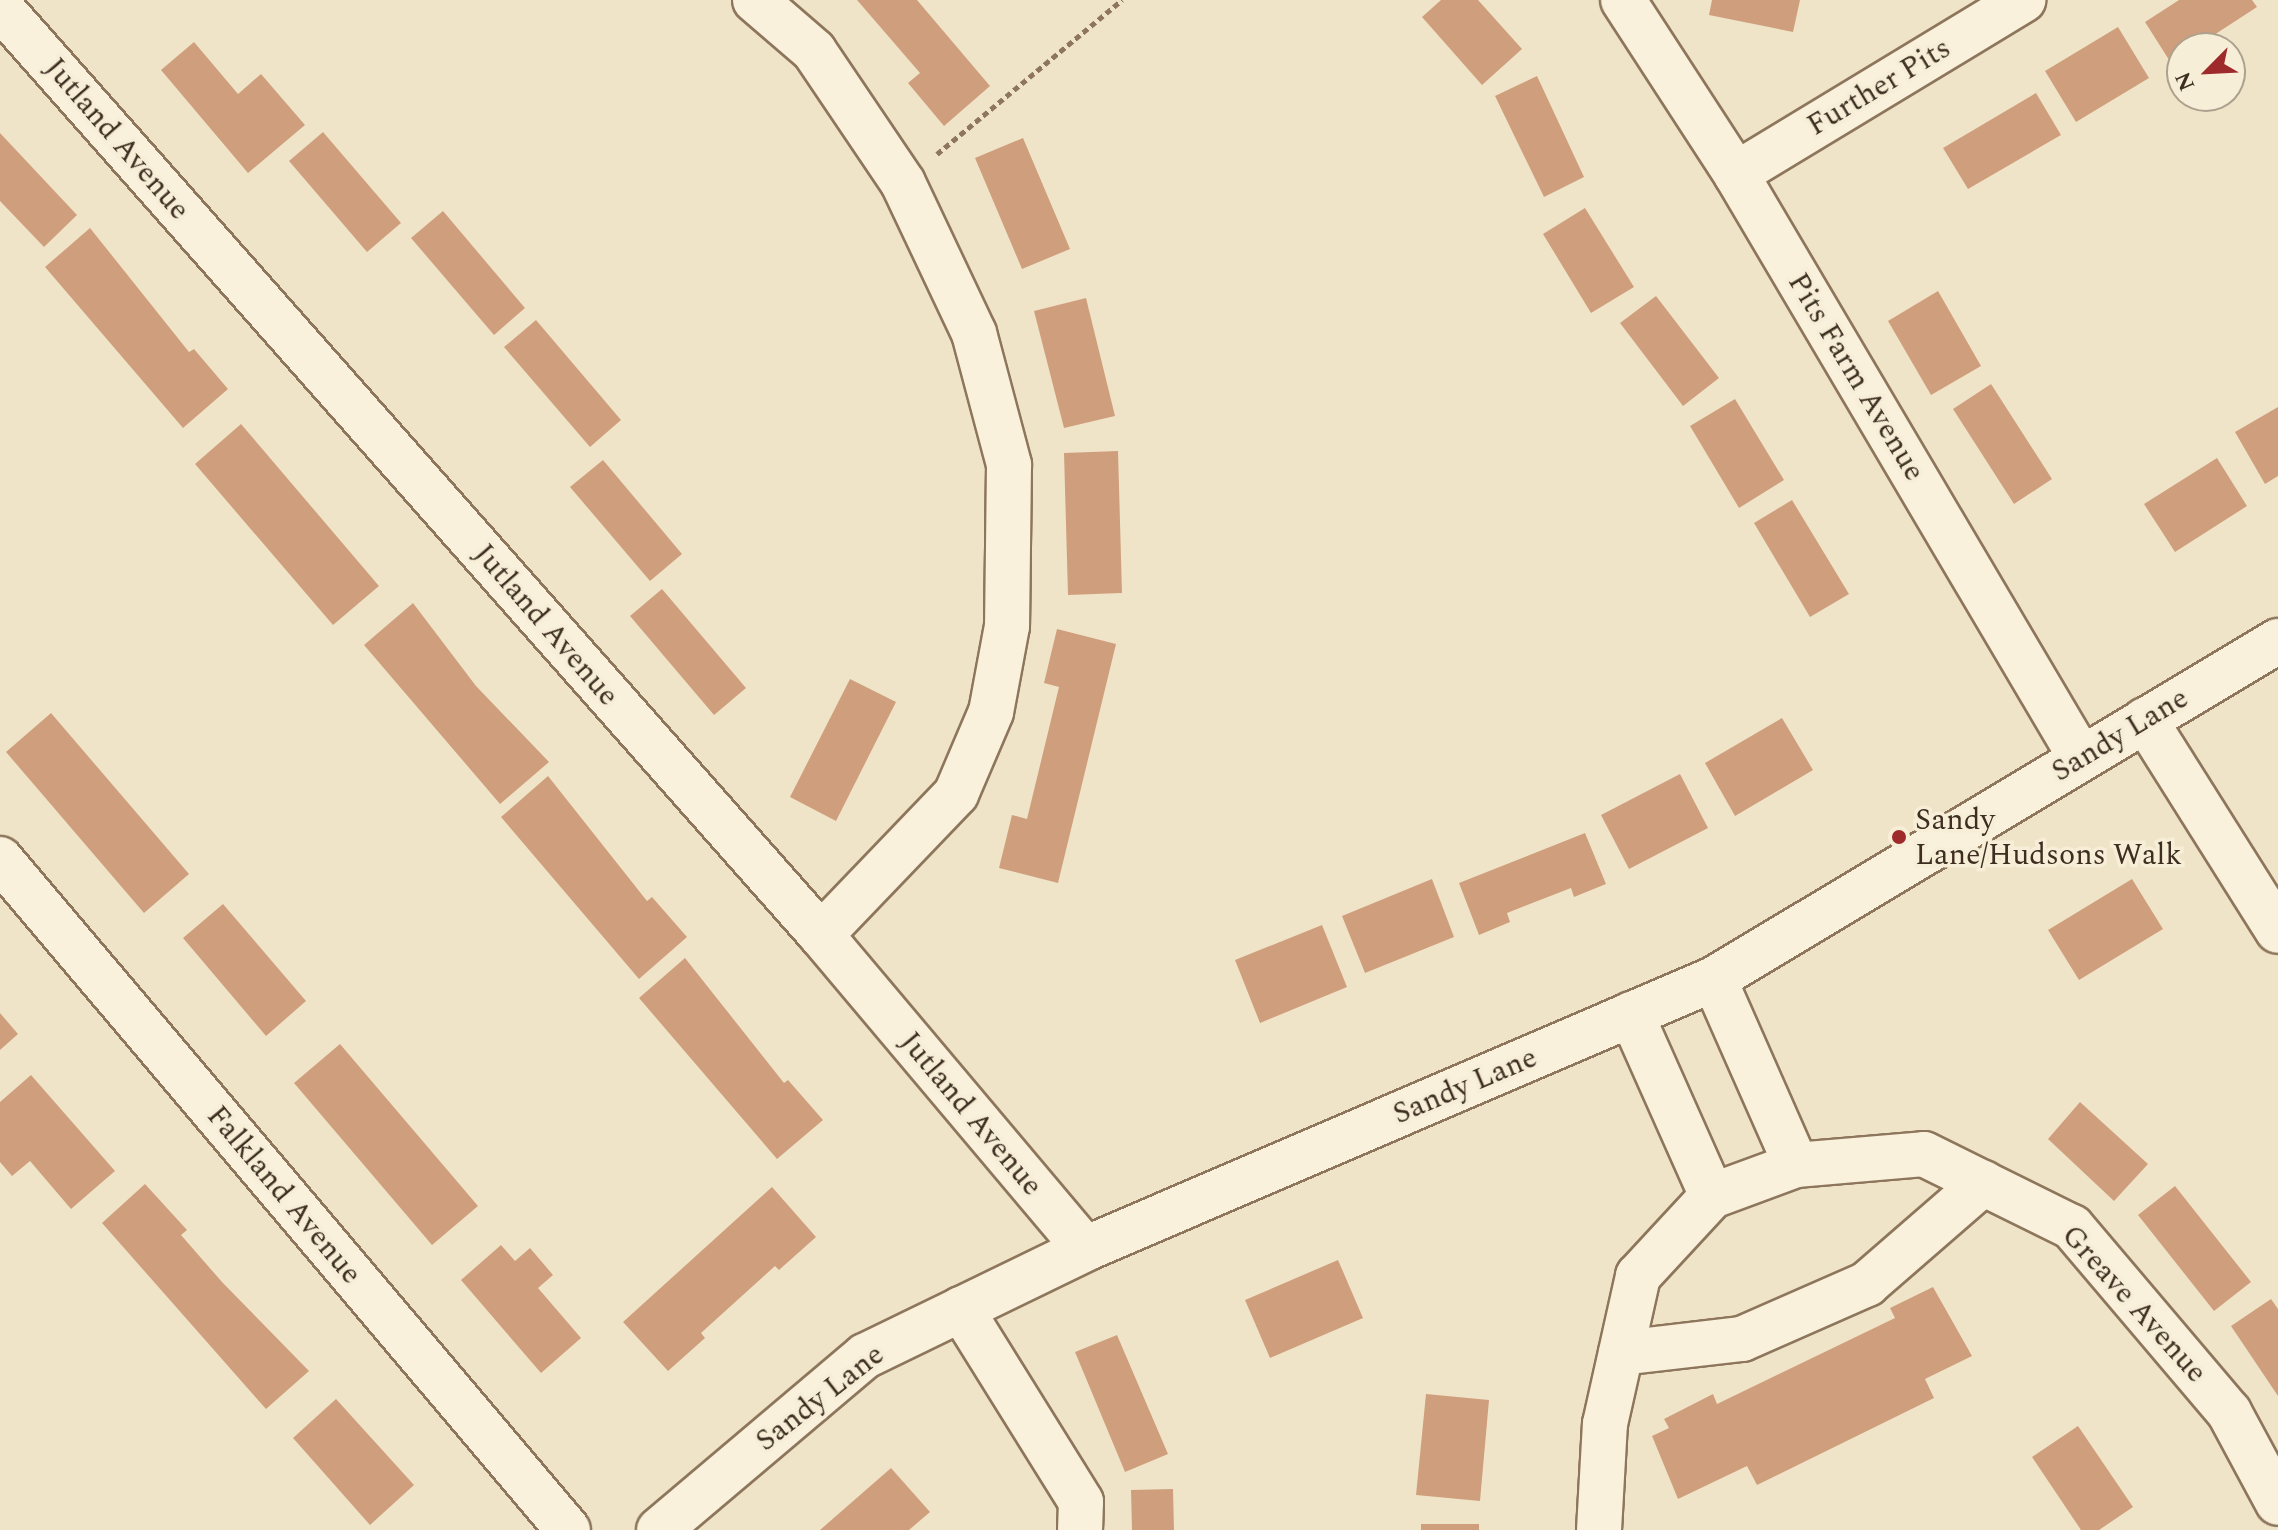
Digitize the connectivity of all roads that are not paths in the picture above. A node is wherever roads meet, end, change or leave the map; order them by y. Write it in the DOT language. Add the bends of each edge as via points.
graph roads {
  1 [pos="755,0"];
  2 [pos="1623,0"];
  3 [pos="2023,0"];
  4 [pos="0,7"];
  5 [pos="1736,174"];
  6 [pos="2278,641"];
  7 [pos="2145,720"];
  8 [pos="2081,758"];
  9 [pos="0,859"];
  10 [pos="2278,931"];
  11 [pos="821,935"];
  12 [pos="1714,979"];
  13 [pos="1631,1014"];
  14 [pos="1796,1165"];
  15 [pos="1983,1183"];
  16 [pos="1712,1196"];
  17 [pos="1085,1249"];
  18 [pos="961,1309"];
  19 [pos="1621,1353"];
  20 [pos="2278,1503"];
  21 [pos="568,1530"];
  22 [pos="659,1530"];
  23 [pos="1080,1530"];
  24 [pos="1599,1530"];
  1 -- 11 [label="street" via="814,51 903,183 974,333 1009,465 1007,626 991,712 956,794"];
  2 -- 5 [label="street, Pits Farm Avenue"];
  3 -- 5 [label="street, Further Pits"];
  4 -- 11 [label="street, Jutland Avenue"];
  5 -- 8 [label="street, Pits Farm Avenue"];
  6 -- 7 [label="street, Sandy Lane"];
  7 -- 8 [label="street, Sandy Lane"];
  7 -- 10 [label="street"];
  8 -- 12 [label="street, Sandy Lane"];
  9 -- 21 [label="street, Falkland Avenue"];
  11 -- 17 [label="street, Jutland Avenue"];
  12 -- 13 [label="street, Sandy Lane"];
  12 -- 14 [label="street"];
  13 -- 16 [label="street"];
  13 -- 17 [label="street, Sandy Lane"];
  14 -- 15 [label="street, Greave Avenue" via="1924,1154"];
  14 -- 16 [label="street, Greave Avenue"];
  15 -- 19 [label="street" via="1867,1284 1742,1339"];
  15 -- 20 [label="street, Greave Avenue" via="2072,1227 2229,1412"];
  16 -- 19 [label="street" via="1638,1276"];
  17 -- 18 [label="street, Sandy Lane"];
  18 -- 22 [label="street, Sandy Lane" via="865,1356"];
  18 -- 23 [label="street" via="1081,1502"];
  19 -- 24 [label="street" via="1605,1424"];
}
